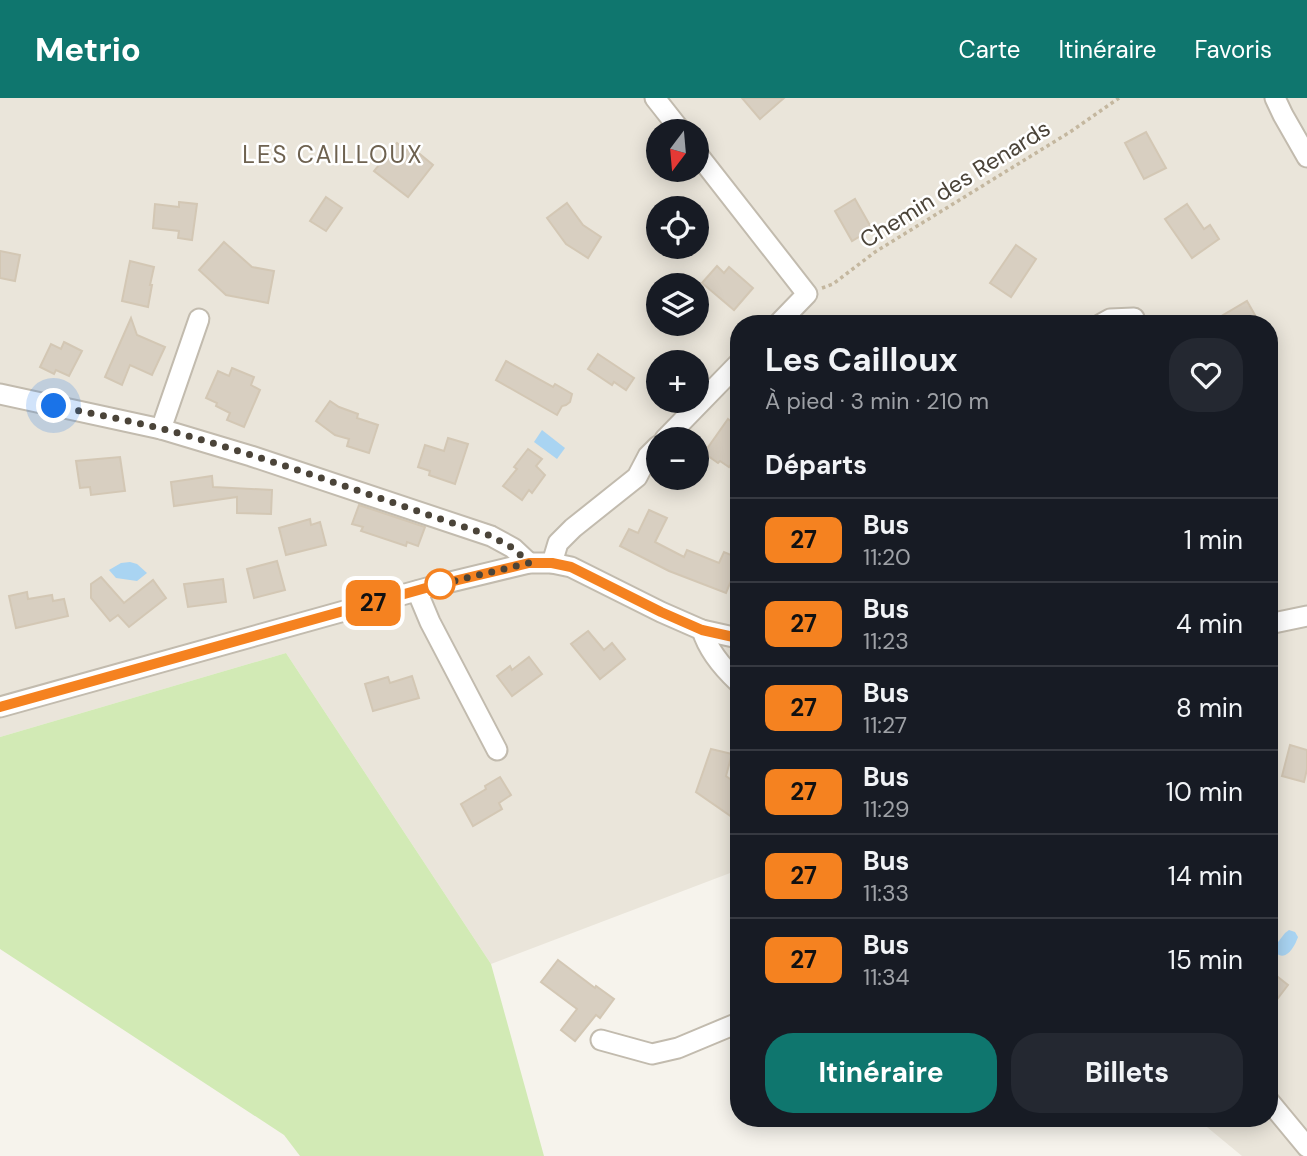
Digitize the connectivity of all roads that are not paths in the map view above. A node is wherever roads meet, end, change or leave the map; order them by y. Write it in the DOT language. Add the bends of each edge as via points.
graph roads {
  1 [pos="655,98"];
  2 [pos="1275,98"];
  3 [pos="672,119"];
  4 [pos="1307,157"];
  5 [pos="709,169"];
  6 [pos="787,315"];
  7 [pos="199,319"];
  8 [pos="730,372"];
  9 [pos="0,394"];
  10 [pos="677,427"];
  11 [pos="161,429"];
  12 [pos="646,460"];
  13 [pos="529,563"];
  14 [pos="552,563"];
  15 [pos="417,591"];
  16 [pos="1307,616"];
  17 [pos="1278,622"];
  18 [pos="702,630"];
  19 [pos="730,636"];
  20 [pos="730,672"];
  21 [pos="0,706"];
  22 [pos="497,750"];
  23 [pos="730,1026"];
  24 [pos="601,1040"];
  25 [pos="1278,1112"];
  26 [pos="1307,1147"];
  1 -- 3 [label="street"];
  2 -- 4 [label="street"];
  5 -- 6 [label="street" via="807,294"];
  7 -- 11 [label="street"];
  8 -- 10 [label="street"];
  9 -- 11 [label="street"];
  11 -- 13 [label="street" via="491,536"];
  12 -- 14 [label="street" via="637,477 558,543"];
  13 -- 14 [label="street"];
  13 -- 15 [label="street"];
  14 -- 18 [label="street" via="581,571"];
  15 -- 21 [label="street"];
  15 -- 22 [label="street"];
  16 -- 17 [label="street"];
  18 -- 19 [label="street"];
  18 -- 20 [label="street" via="706,644"];
  23 -- 24 [label="street" via="652,1054"];
  25 -- 26 [label="street"];
}
